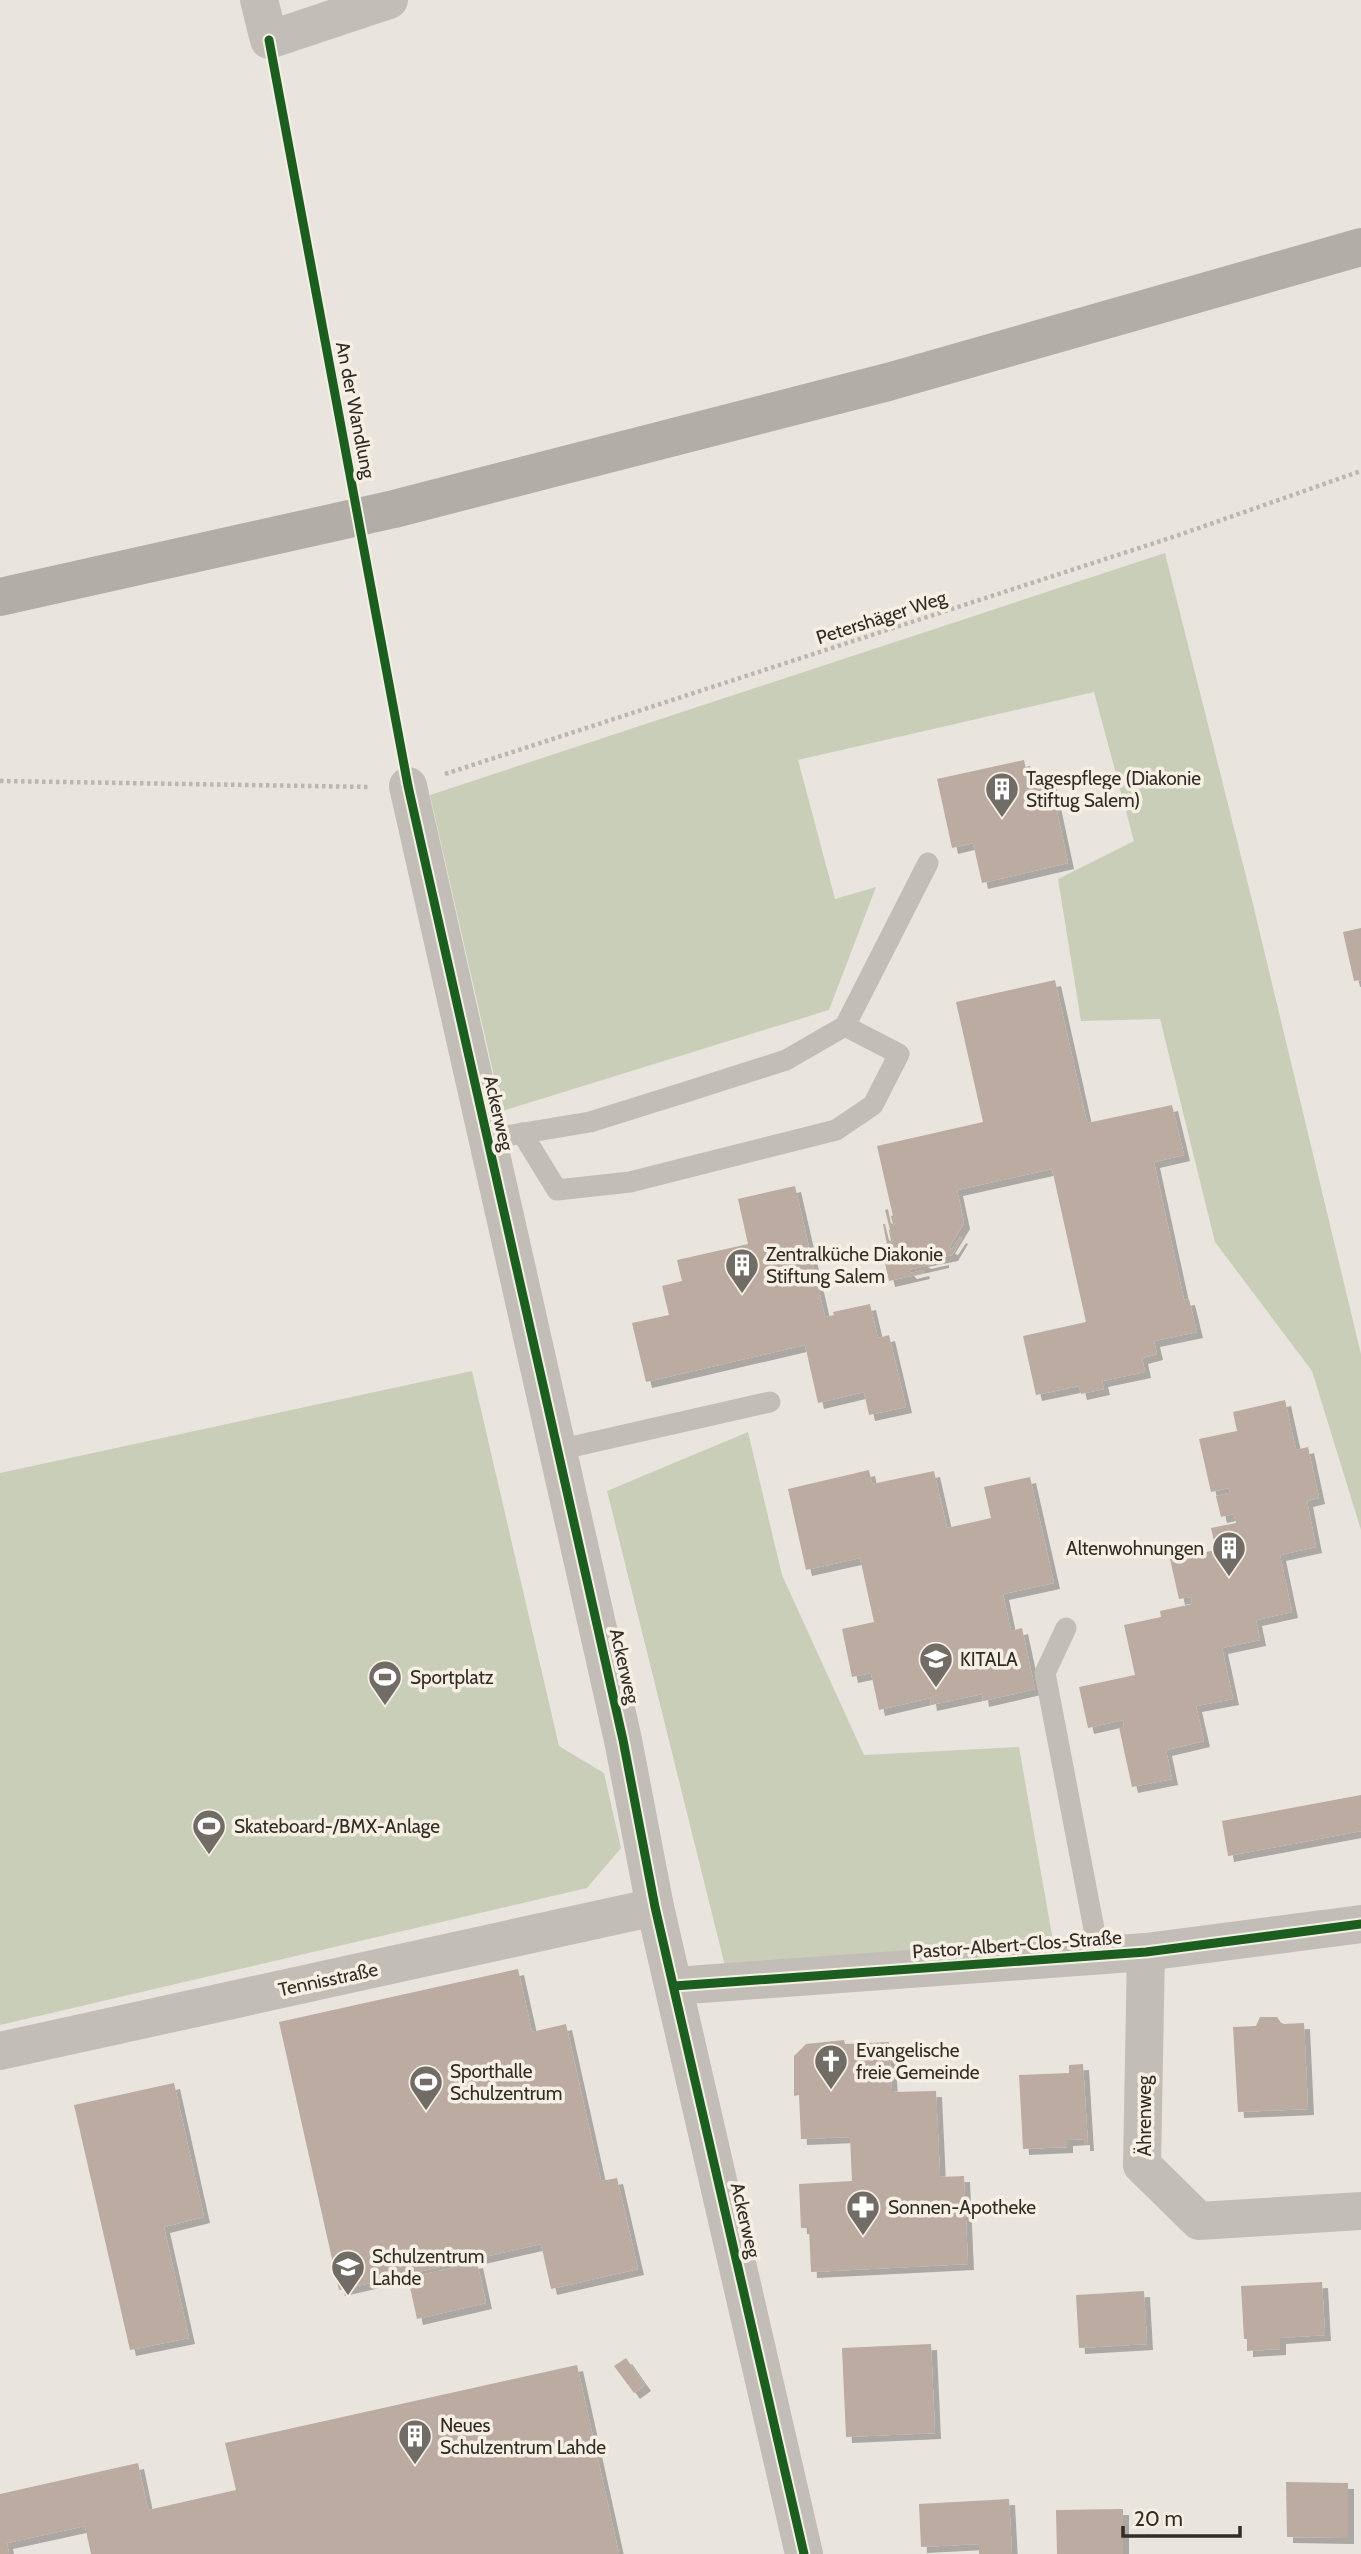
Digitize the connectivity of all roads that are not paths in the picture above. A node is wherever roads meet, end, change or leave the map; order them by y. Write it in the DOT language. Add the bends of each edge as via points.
graph roads {
  1 [pos="259,0"];
  2 [pos="388,0"];
  3 [pos="1361,247"];
  4 [pos="0,597"];
  5 [pos="408,786"];
  6 [pos="928,863"];
  7 [pos="845,1026"];
  8 [pos="505,1136"];
  9 [pos="770,1402"];
  10 [pos="558,1450"];
  11 [pos="1066,1628"];
  12 [pos="655,1907"];
  13 [pos="1361,1924"];
  14 [pos="1146,1952"];
  15 [pos="1099,1955"];
  16 [pos="674,1986"];
  17 [pos="0,2051"];
  18 [pos="1361,2211"];
  19 [pos="804,2554"];
  1 -- 2 [label="street" via="269,40"];
  3 -- 4 [label="main road" via="888,382 394,509"];
  5 -- 8 [label="street, Ackerweg"];
  6 -- 7 [label="lane"];
  7 -- 8 [label="lane" via="786,1060 590,1122"];
  7 -- 8 [label="lane" via="899,1055 873,1105 836,1130 630,1182 557,1190"];
  8 -- 10 [label="street, Ackerweg"];
  9 -- 10 [label="lane"];
  10 -- 12 [label="street, Ackerweg" via="624,1740"];
  11 -- 15 [label="lane" via="1045,1673"];
  12 -- 16 [label="street, Ackerweg"];
  12 -- 17 [label="street, Tennisstraße"];
  13 -- 14 [label="street, Pastor-Albert-Clos-Straße"];
  14 -- 15 [label="street, Pastor-Albert-Clos-Straße"];
  14 -- 18 [label="street, Ährenweg" via="1142,2165 1199,2221"];
  15 -- 16 [label="street, Pastor-Albert-Clos-Straße"];
  16 -- 19 [label="street, Ackerweg"];
}
